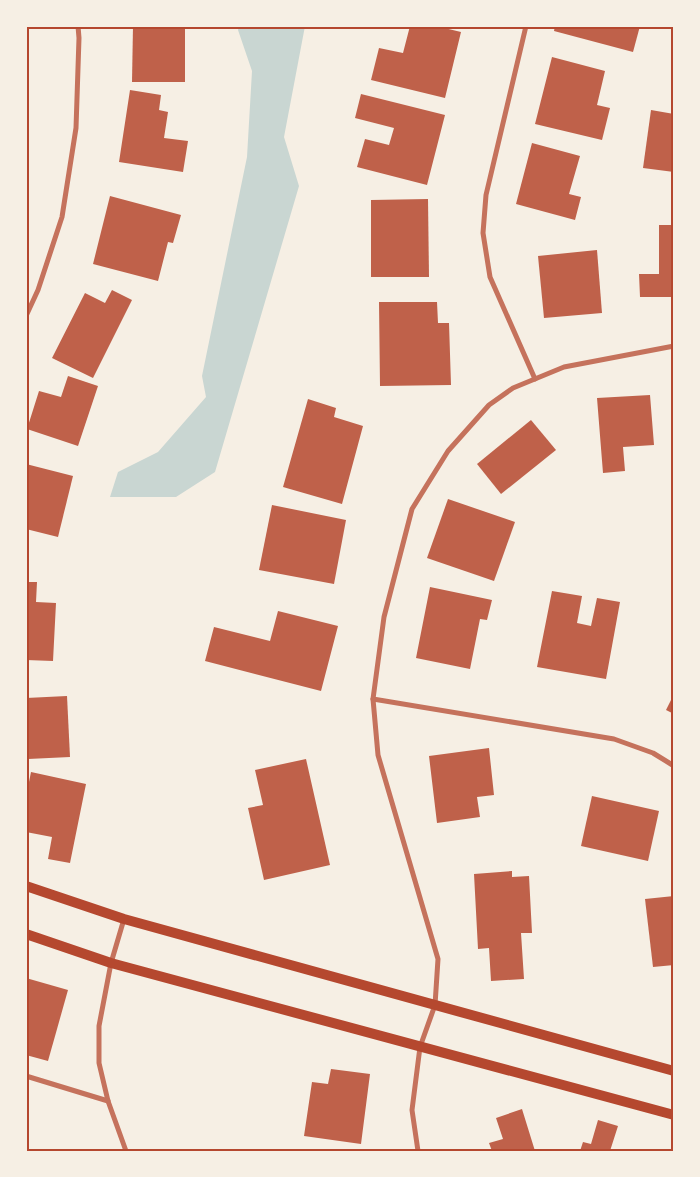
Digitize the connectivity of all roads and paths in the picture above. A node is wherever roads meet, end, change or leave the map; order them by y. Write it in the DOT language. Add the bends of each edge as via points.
graph roads {
  1 [pos="78,26"];
  2 [pos="526,26"];
  3 [pos="26,316"];
  4 [pos="674,346"];
  5 [pos="535,379"];
  6 [pos="373,699"];
  7 [pos="674,766"];
  8 [pos="26,886"];
  9 [pos="124,919"];
  10 [pos="26,934"];
  11 [pos="111,963"];
  12 [pos="435,1005"];
  13 [pos="420,1047"];
  14 [pos="674,1071"];
  15 [pos="26,1076"];
  16 [pos="108,1101"];
  17 [pos="674,1115"];
  18 [pos="126,1151"];
  19 [pos="418,1151"];
  1 -- 3 [label="street" via="76,128 62,217"];
  2 -- 5 [label="street" via="486,195 483,233 490,277"];
  4 -- 5 [label="street" via="564,367"];
  5 -- 6 [label="street" via="513,388 489,405 448,451 412,510 384,617"];
  6 -- 7 [label="street" via="614,739"];
  6 -- 12 [label="street" via="378,755 438,959"];
  8 -- 9 [label="main road"];
  9 -- 11 [label="street"];
  9 -- 12 [label="main road"];
  10 -- 11 [label="main road"];
  11 -- 13 [label="main road"];
  11 -- 16 [label="street" via="99,1026 99,1063"];
  12 -- 13 [label="street"];
  12 -- 14 [label="main road"];
  13 -- 17 [label="main road"];
  13 -- 19 [label="street" via="412,1110"];
  15 -- 16 [label="street"];
  16 -- 18 [label="street"];
}
